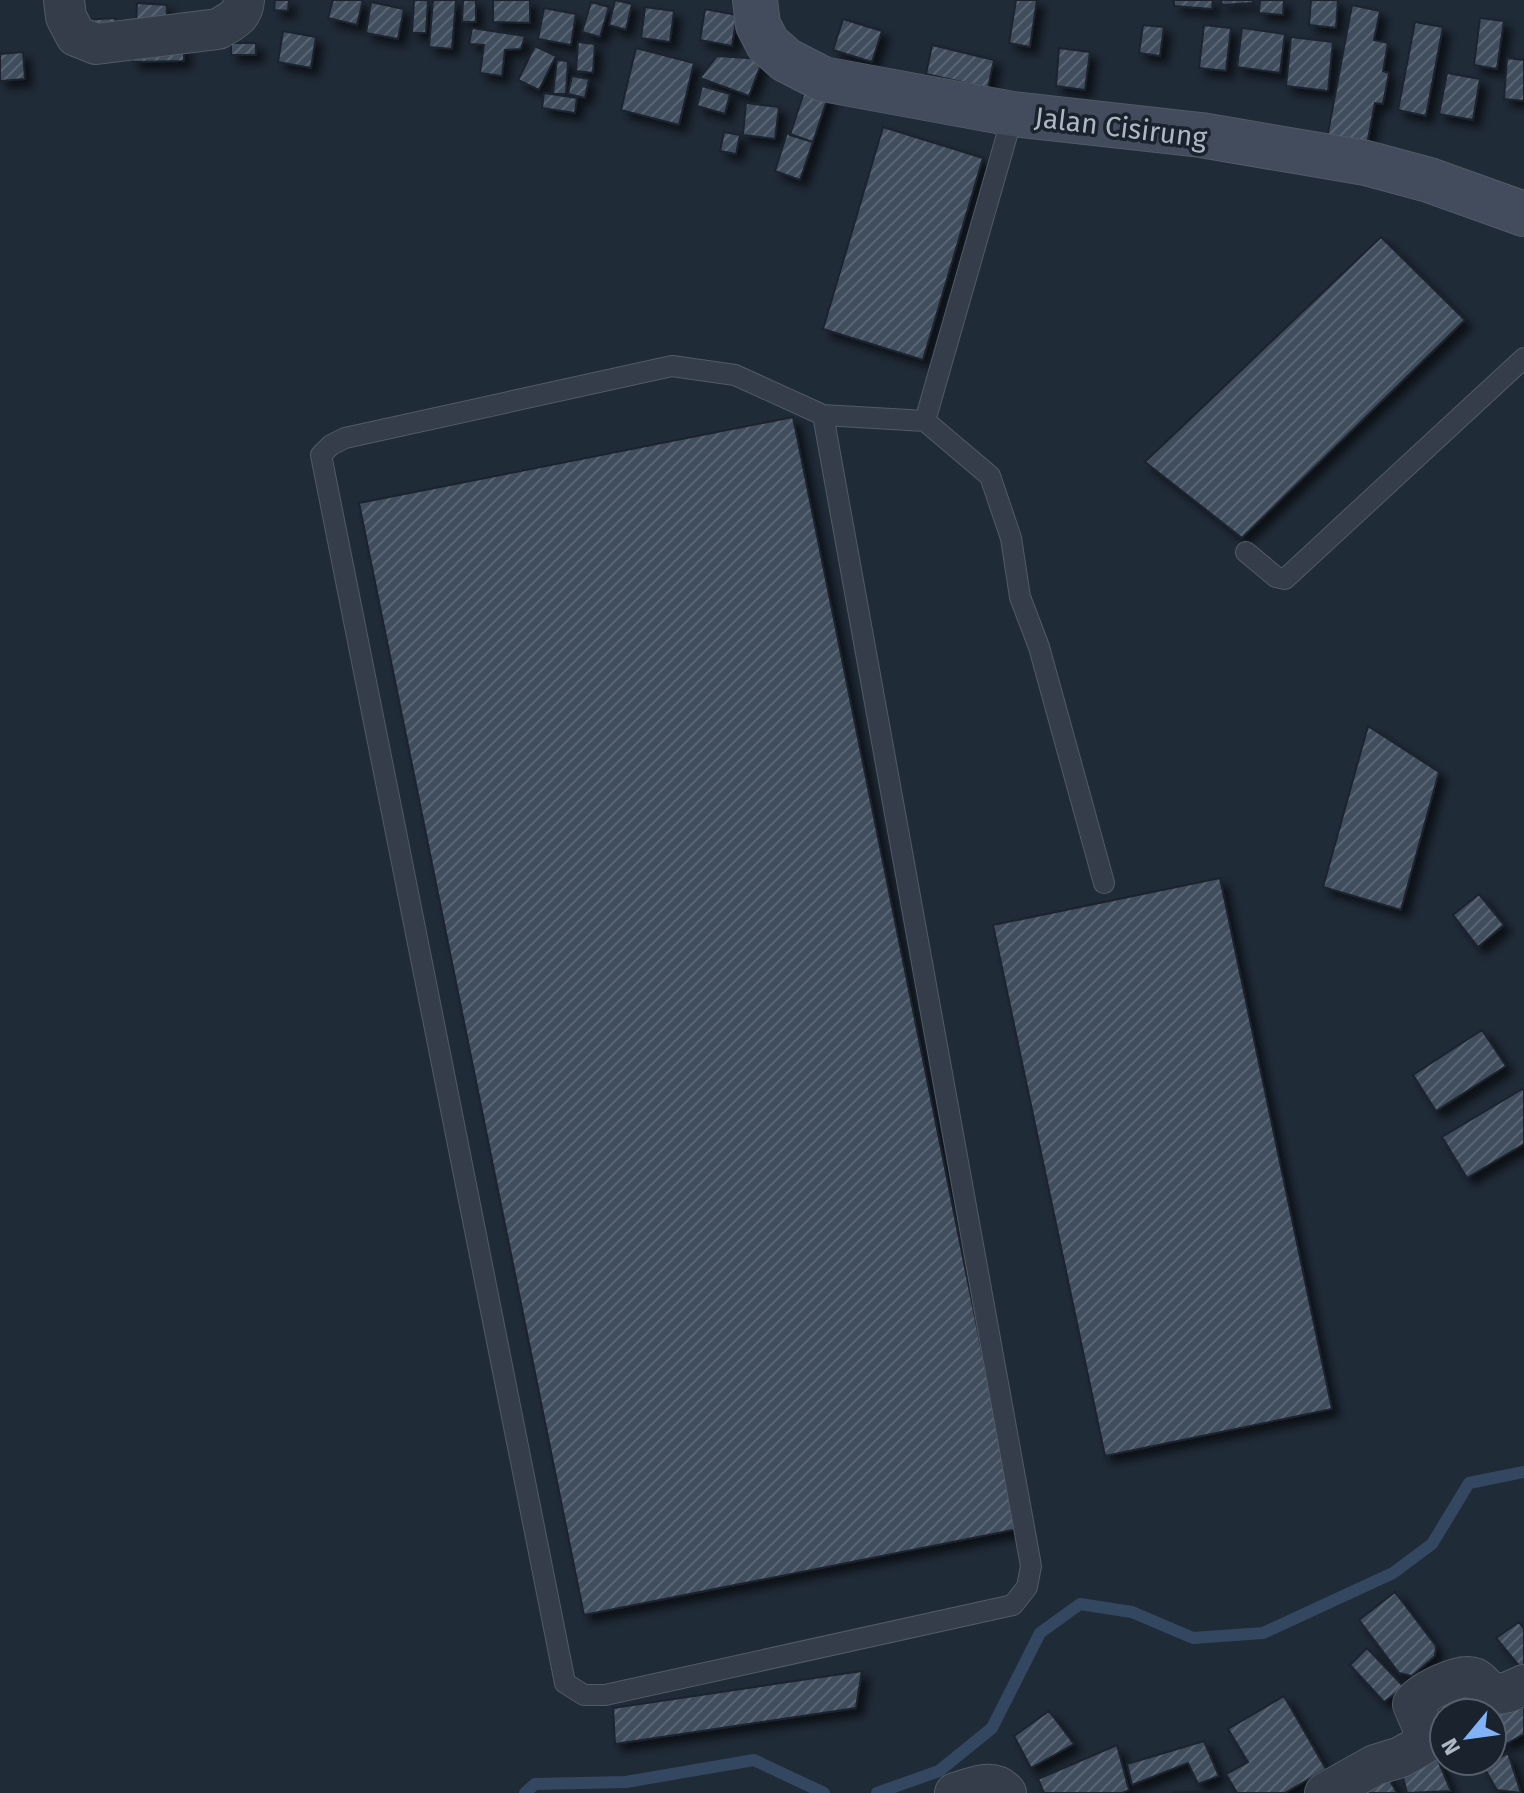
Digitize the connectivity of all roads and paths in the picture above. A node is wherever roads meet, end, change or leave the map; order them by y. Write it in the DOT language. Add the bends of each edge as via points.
graph roads {
  1 [pos="64,0"];
  2 [pos="244,0"];
  3 [pos="755,0"];
  4 [pos="1013,114"];
  5 [pos="1524,214"];
  6 [pos="1524,358"];
  7 [pos="823,415"];
  8 [pos="925,421"];
  9 [pos="1246,552"];
  10 [pos="1104,883"];
  11 [pos="1524,1685"];
  12 [pos="955,1793"];
  13 [pos="1006,1793"];
  14 [pos="1325,1793"];
  1 -- 2 [label="street" via="76,36 96,44 218,29 235,20"];
  3 -- 4 [label="main road, Jalan Cisirung" via="758,25 768,44 823,79"];
  4 -- 5 [label="main road, Jalan Cisirung" via="1201,135 1366,163"];
  4 -- 8 [label="lane"];
  6 -- 9 [label="lane" via="1285,579"];
  7 -- 7 [label="lane" via="735,375 672,366 345,438 321,455 565,1683 584,1695 605,1695 1013,1605 1027,1587 1031,1566"];
  7 -- 8 [label="lane"];
  8 -- 10 [label="lane" via="990,476"];
  11 -- 14 [label="street" via="1497,1694 1466,1676 1429,1691 1413,1701 1427,1742"];
  12 -- 13 [label="street" via="992,1783"];
}
